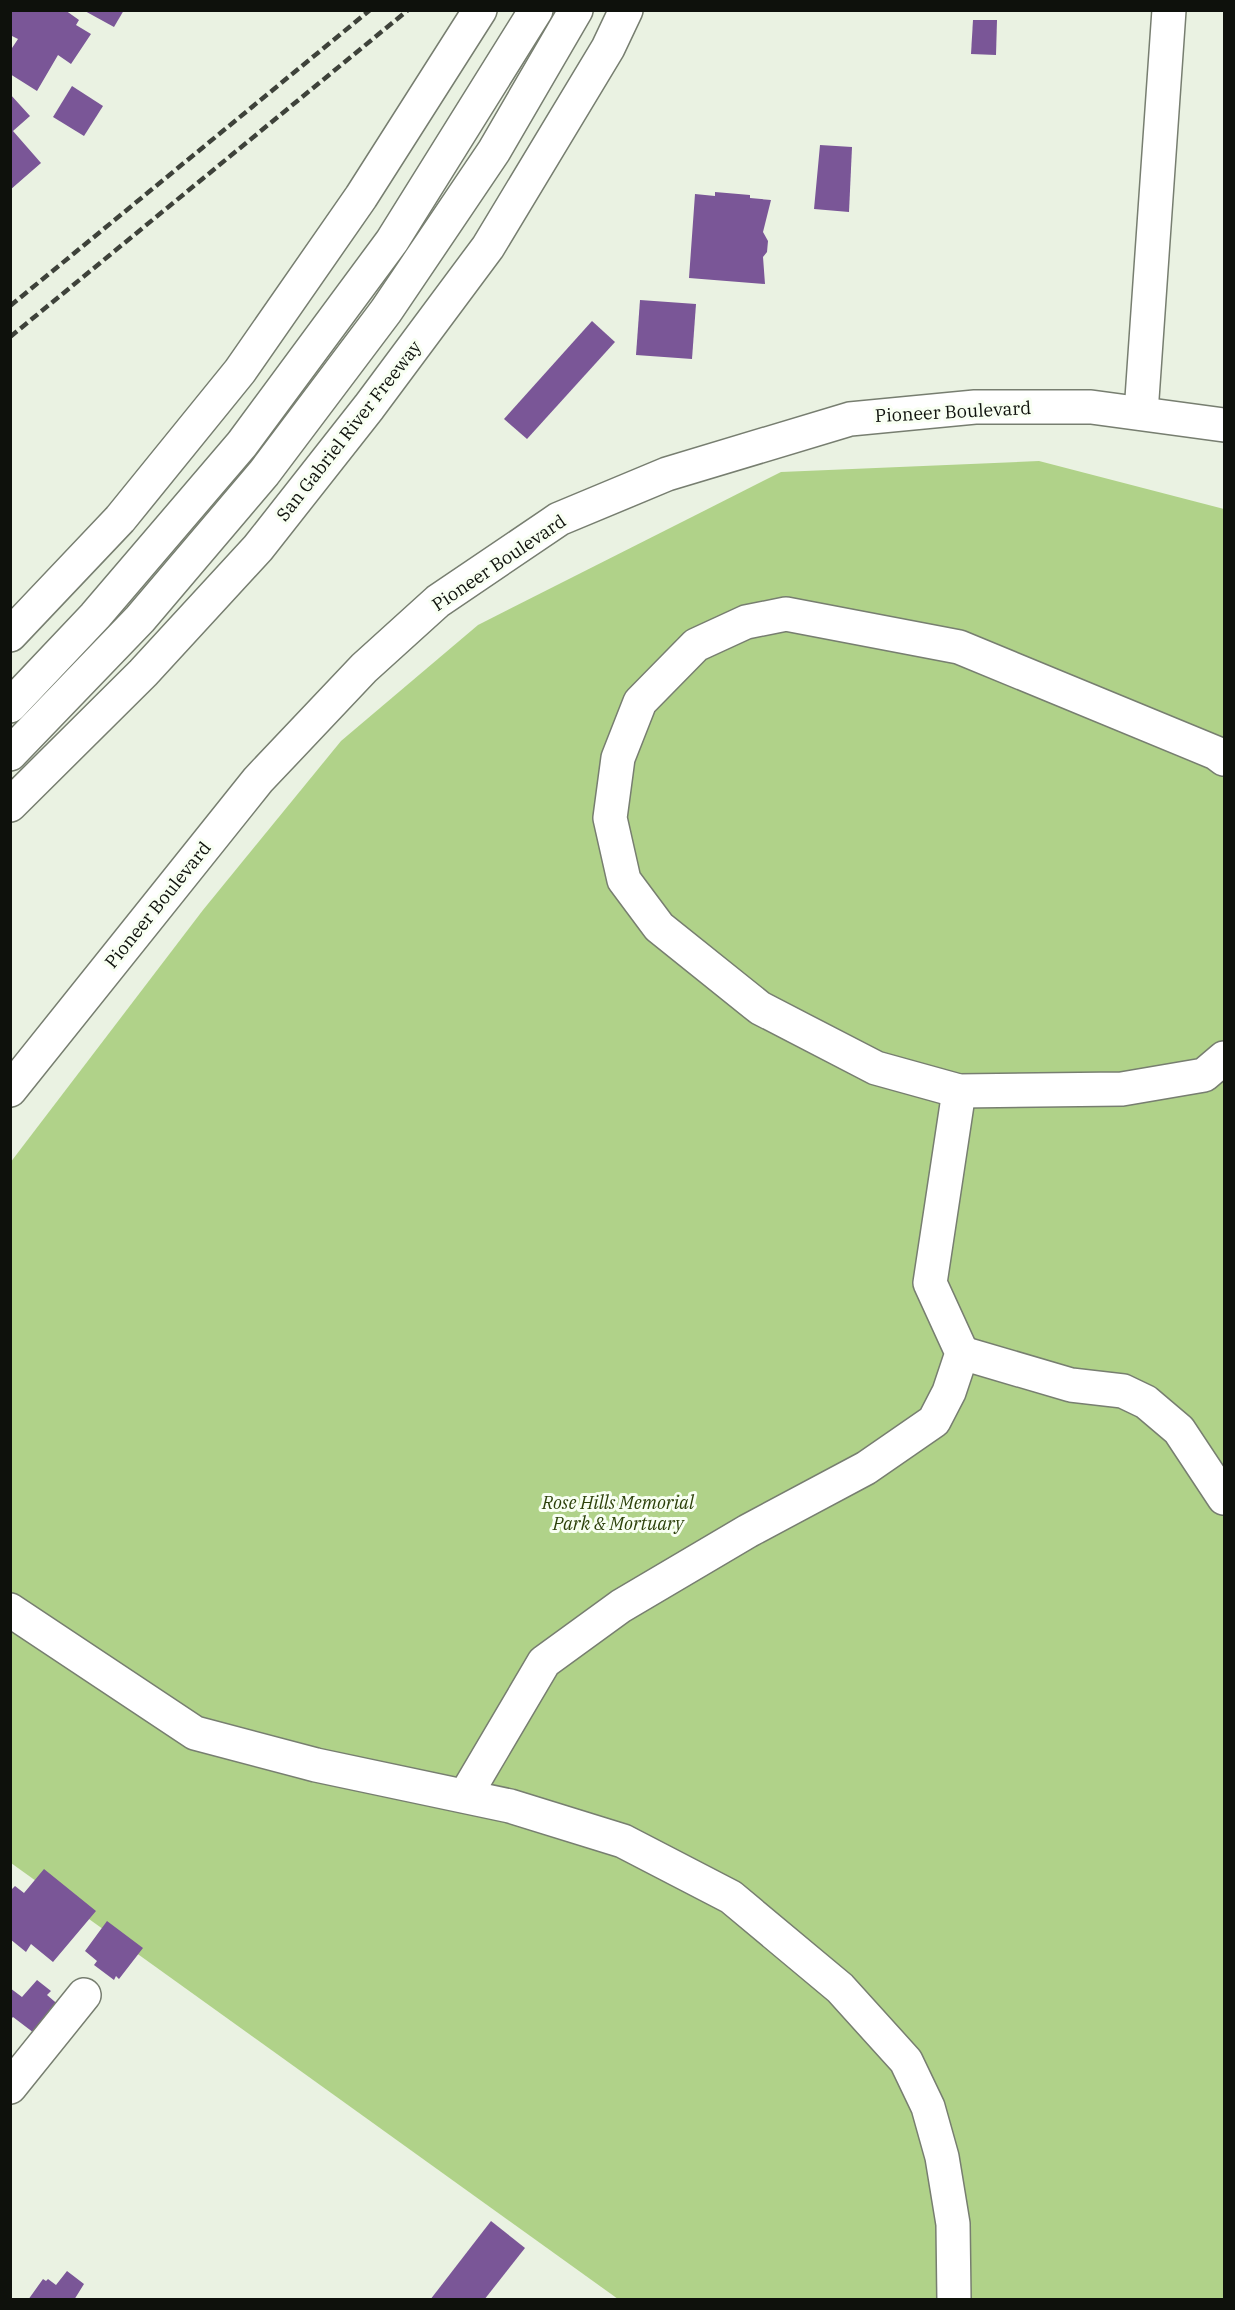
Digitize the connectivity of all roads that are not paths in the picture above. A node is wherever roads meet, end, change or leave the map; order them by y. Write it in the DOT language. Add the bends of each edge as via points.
graph roads {
  1 [pos="480,10"];
  2 [pos="536,10"];
  3 [pos="576,10"];
  4 [pos="626,10"];
  5 [pos="1169,10"];
  6 [pos="1141,413"];
  7 [pos="1224,425"];
  8 [pos="10,636"];
  9 [pos="10,706"];
  10 [pos="10,754"];
  11 [pos="1224,759"];
  12 [pos="10,805"];
  13 [pos="1224,1058"];
  14 [pos="10,1090"];
  15 [pos="959,1090"];
  16 [pos="962,1353"];
  17 [pos="1224,1498"];
  18 [pos="10,1610"];
  19 [pos="465,1796"];
  20 [pos="84,1995"];
  21 [pos="10,2087"];
  22 [pos="954,2300"];
  1 -- 8 [label="main road" via="361,197 240,371 120,519"];
  2 -- 9 [label="main road" via="392,241 242,444 95,616"];
  3 -- 10 [label="main road" via="482,170 386,311 278,454 140,619"];
  4 -- 12 [label="main road, San Gabriel River Freeway" via="608,48 488,247 369,407 258,548 142,673"];
  5 -- 6 [label="main road"];
  6 -- 7 [label="main road, Pioneer Boulevard"];
  6 -- 14 [label="main road, Pioneer Boulevard" via="1091,407 975,407 850,419 668,474 559,519 438,601 364,668 258,780"];
  11 -- 15 [label="main road" via="959,647 786,614 746,622 696,645 640,702 618,759 610,818 624,880 659,927 760,1008 876,1068"];
  13 -- 15 [label="main road" via="1204,1075 1122,1089"];
  15 -- 16 [label="main road" via="930,1283"];
  16 -- 17 [label="main road" via="1071,1385 1123,1391 1146,1402 1179,1430"];
  16 -- 19 [label="main road" via="934,1421 867,1468 748,1531 621,1606 544,1662"];
  18 -- 19 [label="main road" via="195,1733 316,1765"];
  19 -- 22 [label="main road" via="622,1841 731,1897 840,1988 906,2061 928,2107 942,2157 953,2224"];
  20 -- 21 [label="main road"];
}
